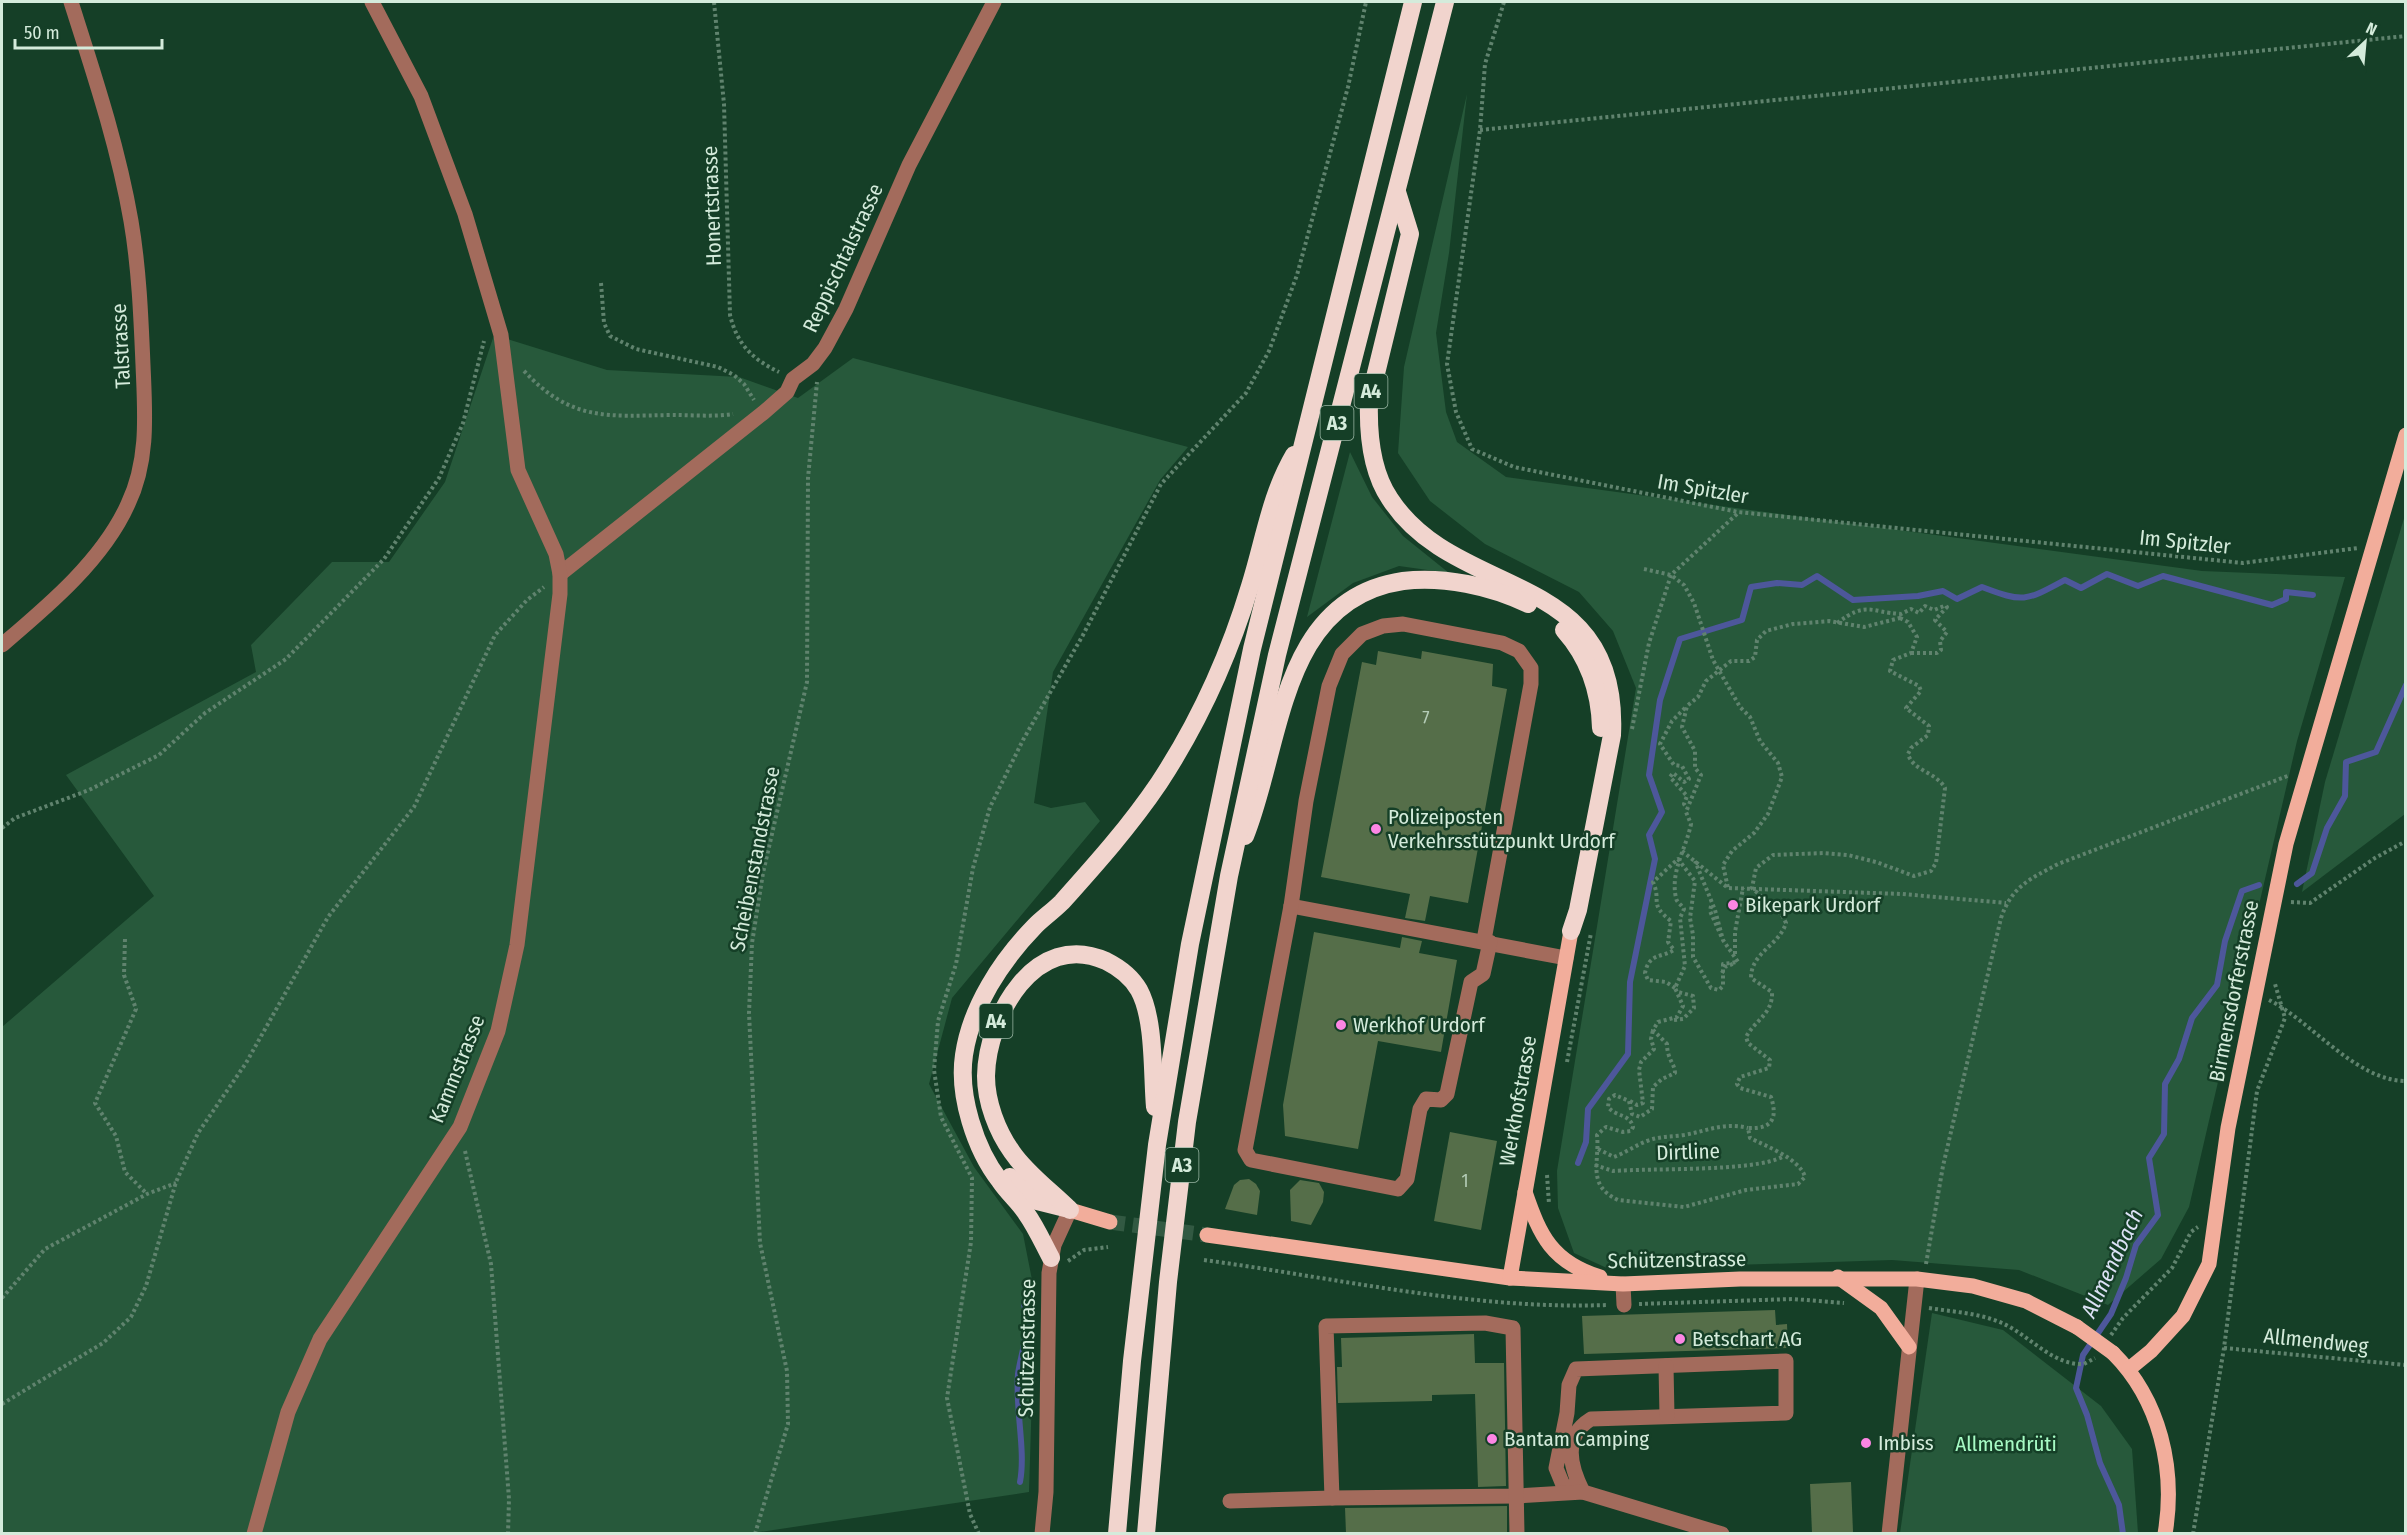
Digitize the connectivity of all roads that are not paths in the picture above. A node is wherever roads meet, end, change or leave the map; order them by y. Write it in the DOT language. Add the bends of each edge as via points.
graph roads {
  1 [pos="71,2"];
  2 [pos="372,2"];
  3 [pos="994,2"];
  4 [pos="1413,2"];
  5 [pos="1444,2"];
  6 [pos="1396,192"];
  7 [pos="1305,435"];
  8 [pos="2406,435"];
  9 [pos="560,574"];
  10 [pos="2,645"];
  11 [pos="1229,876"];
  12 [pos="1291,906"];
  13 [pos="1571,931"];
  14 [pos="1487,941"];
  15 [pos="1566,958"];
  16 [pos="1157,1145"];
  17 [pos="986,1156"];
  18 [pos="1524,1191"];
  19 [pos="1070,1210"];
  20 [pos="1110,1222"];
  21 [pos="1207,1235"];
  22 [pos="1051,1258"];
  23 [pos="1838,1277"];
  24 [pos="1510,1278"];
  25 [pos="1920,1279"];
  26 [pos="1623,1284"];
  27 [pos="1624,1305"];
  28 [pos="1909,1347"];
  29 [pos="1666,1366"];
  30 [pos="2129,1369"];
  31 [pos="1668,1416"];
  32 [pos="1583,1492"];
  33 [pos="1516,1496"];
  34 [pos="1332,1498"];
  35 [pos="1230,1501"];
  36 [pos="254,1533"];
  37 [pos="1042,1533"];
  38 [pos="1117,1533"];
  39 [pos="1146,1533"];
  40 [pos="1517,1533"];
  41 [pos="1722,1533"];
  42 [pos="1889,1533"];
  43 [pos="2165,1533"];
  1 -- 10 [label="street, Talstrasse" via="111,130 131,220 142,349 143,456 134,492 109,536 62,589"];
  2 -- 9 [label="street" via="421,96 465,214 501,335 518,470 556,554"];
  3 -- 9 [label="street, Reppischtalstrasse" via="909,165 846,309 813,364 793,379 787,392 763,412"];
  4 -- 7 [label="highway, A3"];
  5 -- 6 [label="highway, A3"];
  6 -- 11 [label="highway, A3" via="1277,655"];
  6 -- 13 [label="highway, A4" via="1410,234 1373,379 1368,426 1378,474 1403,516 1432,542 1542,597 1564,615 1585,635 1610,685 1612,735"];
  7 -- 16 [label="highway, A3" via="1226,765 1177,1012"];
  7 -- 17 [label="highway, A4" via="1278,482 1230,647 1185,742 1120,836 1006,960 978,1007 964,1056 963,1080 970,1123"];
  8 -- 30 [label="main road, Birmensdorferstrasse" via="2304,776 2272,902 2228,1128 2209,1264 2183,1316"];
  9 -- 36 [label="street, Kammstrasse" via="517,945 498,1031 460,1126 320,1340 288,1412"];
  11 -- 13 [label="highway" via="1258,805 1286,698 1312,637 1336,611 1368,591 1418,579 1455,583 1512,596 1536,607 1576,643 1596,687 1601,737 1569,908"];
  11 -- 39 [label="highway, A3" via="1187,1122 1168,1282"];
  12 -- 14 [label="street"];
  12 -- 14 [label="street" via="1245,1150 1251,1160 1398,1189 1407,1179 1420,1108 1426,1099 1441,1100 1448,1094 1472,982 1483,974"];
  12 -- 14 [label="street" via="1306,801 1329,687 1342,654 1362,634 1402,624 1502,643 1519,651 1531,668"];
  13 -- 15 [label="main road, Werkhofstrasse"];
  14 -- 15 [label="street"];
  15 -- 18 [label="main road, Werkhofstrasse"];
  16 -- 19 [label="highway, A4" via="1148,1023 1140,992 1131,978 1098,958 1079,955 1057,958 1038,967 1020,981 995,1024 986,1077 988,1096 999,1130 1012,1153"];
  16 -- 38 [label="highway, A3"];
  17 -- 19 [label="highway, A4" via="1037,1201"];
  17 -- 22 [label="highway, A4"];
  18 -- 24 [label="main road, Werkhofstrasse"];
  18 -- 26 [label="main road" via="1538,1230 1562,1259 1583,1272"];
  19 -- 20 [label="main road"];
  19 -- 22 [label="street, Schützenstrasse"];
  21 -- 24 [label="main road, Schützenstrasse"];
  22 -- 37 [label="street, Schützenstrasse"];
  23 -- 25 [label="main road, Schützenstrasse"];
  23 -- 26 [label="main road, Schützenstrasse"];
  23 -- 28 [label="main road" via="1881,1308"];
  24 -- 26 [label="main road, Schützenstrasse"];
  25 -- 28 [label="street"];
  25 -- 30 [label="main road, Schützenstrasse, bridge" via="1973,1286 2026,1301 2077,1327"];
  26 -- 27 [label="street"];
  28 -- 42 [label="street"];
  29 -- 31 [label="street"];
  29 -- 31 [label="street" via="1786,1361 1786,1413"];
  29 -- 32 [label="street" via="1576,1369 1569,1385 1556,1468 1563,1485"];
  30 -- 43 [label="main road" via="2158,1427 2164,1448 2169,1493"];
  31 -- 32 [label="street" via="1591,1419 1580,1426 1572,1444 1571,1468"];
  32 -- 33 [label="street"];
  32 -- 41 [label="street"];
  33 -- 34 [label="street"];
  33 -- 34 [label="street" via="1513,1328 1485,1323 1326,1326"];
  33 -- 40 [label="street"];
  34 -- 35 [label="street"];
}
